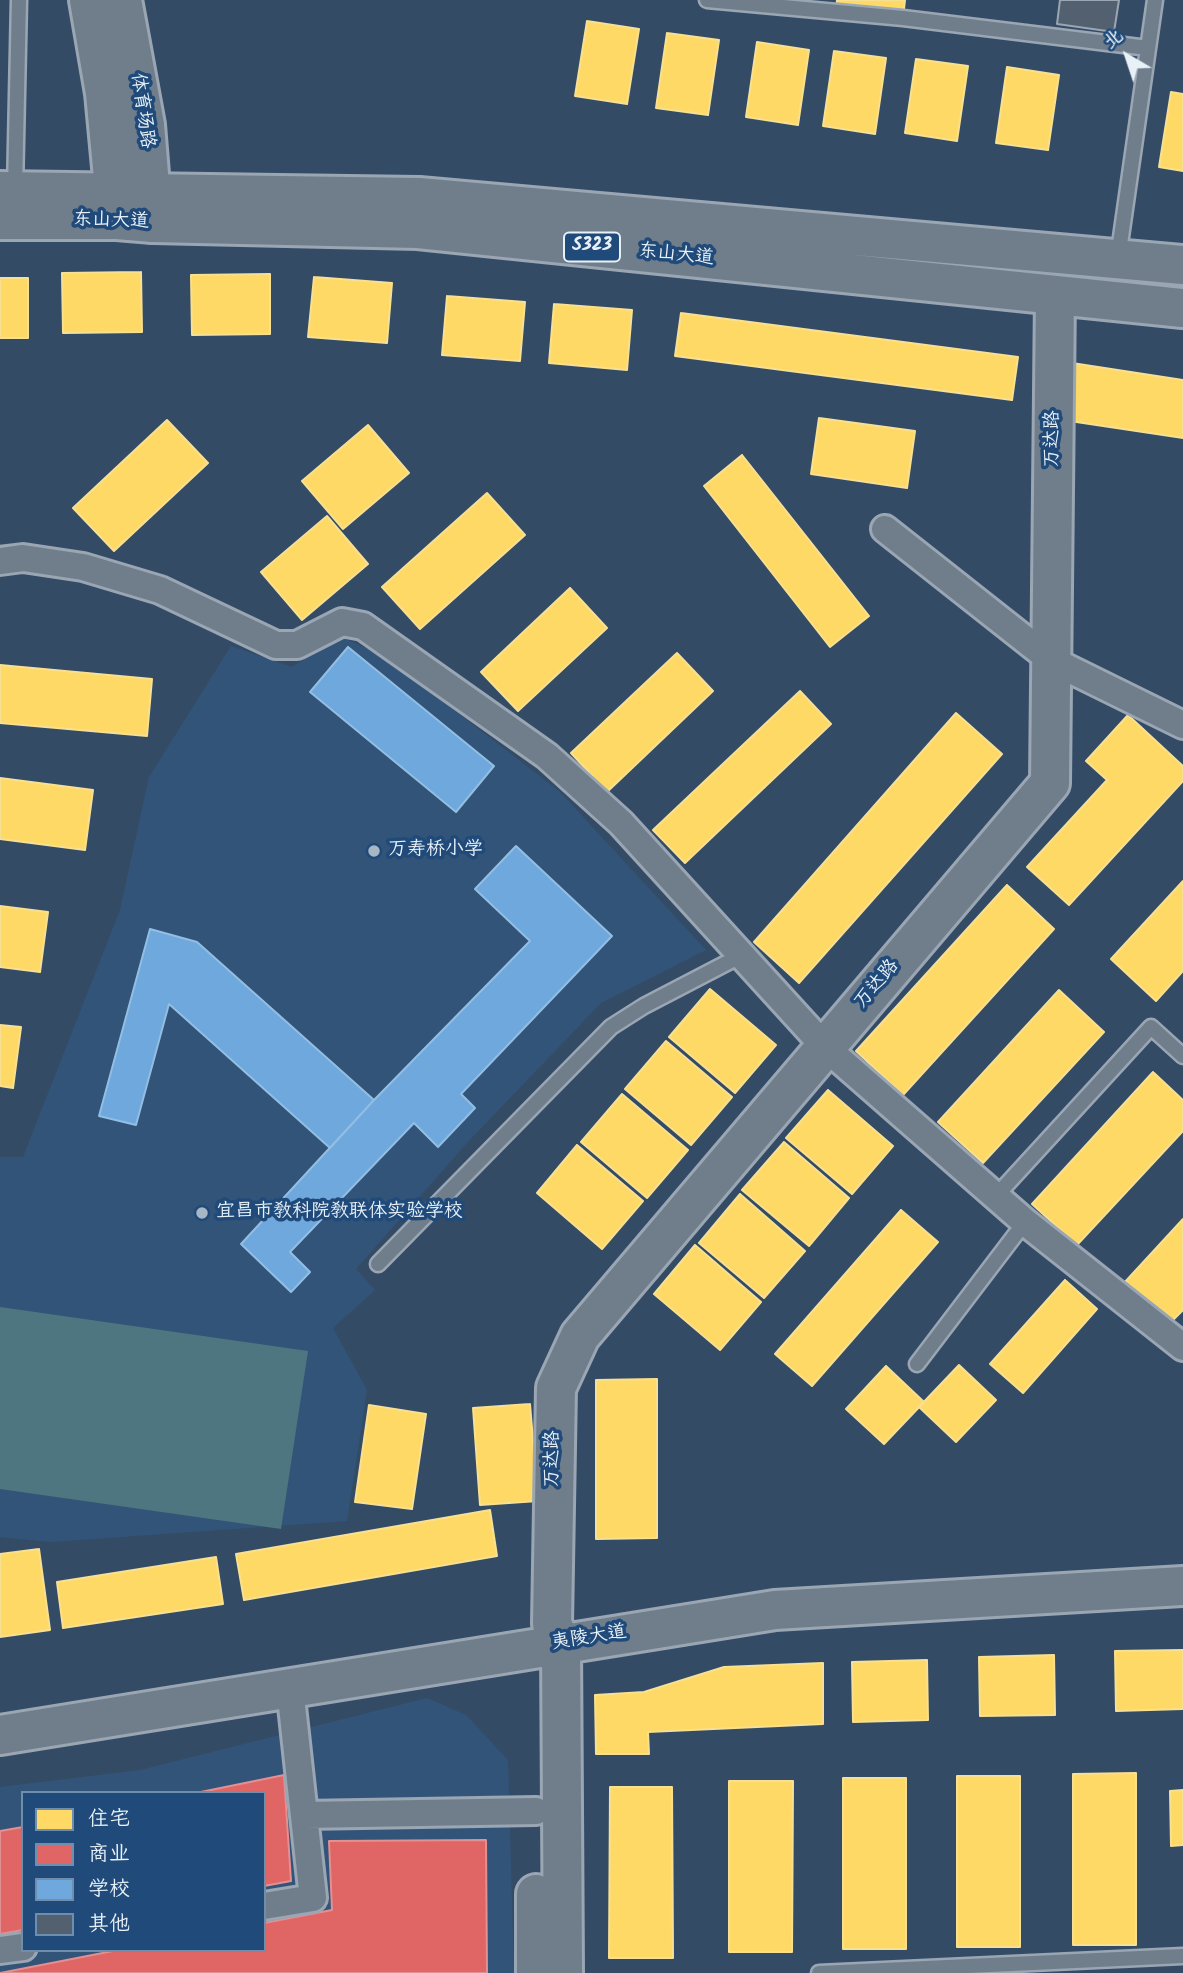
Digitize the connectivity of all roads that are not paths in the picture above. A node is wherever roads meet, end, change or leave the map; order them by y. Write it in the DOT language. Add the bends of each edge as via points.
graph roads {
  1 [pos="19,0"];
  2 [pos="89,0"];
  3 [pos="122,0"];
  4 [pos="707,0"];
  5 [pos="1155,0"];
  6 [pos="1148,48"];
  7 [pos="5,201"];
  8 [pos="134,207"];
  9 [pos="1118,260"];
  10 [pos="1183,265"];
  11 [pos="1055,295"];
  12 [pos="1183,308"];
  13 [pos="885,529"];
  14 [pos="0,561"];
  15 [pos="1051,660"];
  16 [pos="1183,724"];
  17 [pos="742,955"];
  18 [pos="825,1047"];
  19 [pos="1183,1056"];
  20 [pos="996,1196"];
  21 [pos="1026,1222"];
  22 [pos="378,1265"];
  23 [pos="1183,1347"];
  24 [pos="917,1364"];
  25 [pos="1183,1566"];
  26 [pos="1183,1586"];
  27 [pos="549,1638"];
  28 [pos="290,1688"];
  29 [pos="0,1712"];
  30 [pos="0,1735"];
  31 [pos="536,1811"];
  32 [pos="304,1815"];
  33 [pos="266,1906"];
  34 [pos="21,1947"];
  35 [pos="0,1950"];
  36 [pos="1183,1956"];
  37 [pos="536,1973"];
  38 [pos="563,1973"];
  39 [pos="819,1973"];
  1 -- 7 [label="lane"];
  2 -- 8 [label="main road, 体育场路" via="105,93"];
  3 -- 8 [label="main road, 体育场路" via="145,125"];
  4 -- 6 [label="lane"];
  5 -- 6 [label="lane"];
  6 -- 9 [label="lane"];
  7 -- 8 [label="main road, 东山大道 / S323"];
  8 -- 9 [label="main road, 东山大道 / S323" via="419,197"];
  8 -- 11 [label="main road, 东山大道 / S323" via="418,229"];
  9 -- 10 [label="main road, 东山大道 / S323"];
  11 -- 12 [label="main road, 东山大道 / S323"];
  11 -- 15 [label="main road, 万达路"];
  13 -- 15 [label="street"];
  14 -- 17 [label="street" via="23,558 83,567 160,590 276,645 297,645 342,622 363,626 547,756 621,823"];
  15 -- 16 [label="street"];
  15 -- 18 [label="main road, 万达路" via="1050,783"];
  17 -- 18 [label="street"];
  17 -- 22 [label="lane" via="611,1027"];
  18 -- 20 [label="street"];
  18 -- 27 [label="main road, 万达路" via="580,1336 556,1388"];
  19 -- 20 [label="lane" via="1151,1027"];
  20 -- 21 [label="street"];
  21 -- 23 [label="street"];
  21 -- 24 [label="lane"];
  25 -- 27 [label="main road, 夷陵大道" via="770,1591"];
  26 -- 27 [label="main road, 夷陵大道" via="775,1610"];
  27 -- 28 [label="main road, 夷陵大道"];
  27 -- 29 [label="main road, 夷陵大道"];
  27 -- 31 [label="main road, 万达路"];
  27 -- 38 [label="main road, 万达路"];
  28 -- 30 [label="main road, 夷陵大道"];
  28 -- 32 [label="street"];
  31 -- 32 [label="street"];
  31 -- 37 [label="main road, 万达路"];
  32 -- 33 [label="street" via="313,1898"];
  34 -- 35 [label="street"];
  36 -- 39 [label="lane"];
}
